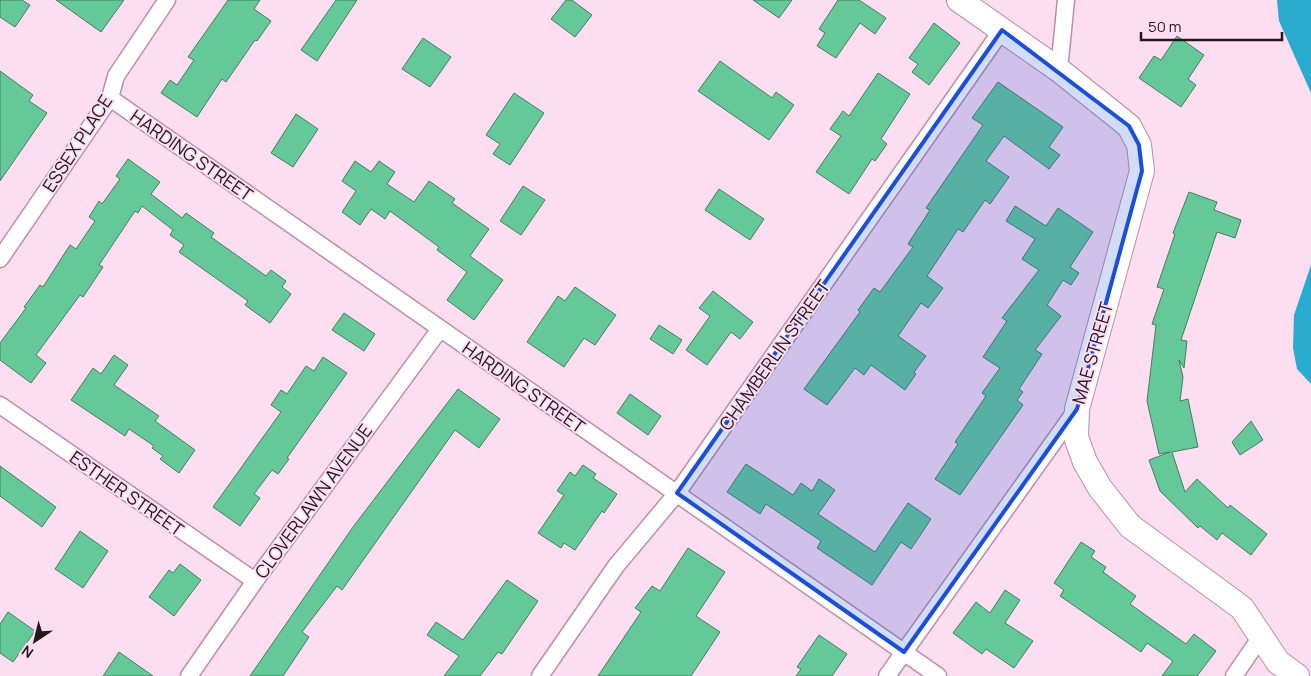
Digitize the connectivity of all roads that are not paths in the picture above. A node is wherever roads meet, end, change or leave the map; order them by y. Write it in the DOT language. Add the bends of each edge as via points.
graph roads {
  1 [pos="167,0"];
  2 [pos="959,0"];
  3 [pos="1066,0"];
  4 [pos="1002,30"];
  5 [pos="1059,70"];
  6 [pos="110,98"];
  7 [pos="0,259"];
  8 [pos="440,329"];
  9 [pos="0,405"];
  10 [pos="1077,409"];
  11 [pos="677,493"];
  12 [pos="255,581"];
  13 [pos="1260,638"];
  14 [pos="904,652"];
  15 [pos="190,676"];
  16 [pos="540,676"];
  17 [pos="887,676"];
  18 [pos="938,676"];
  19 [pos="1234,676"];
  20 [pos="1297,676"];
  1 -- 6 [label="street, ESSEX PLACE" via="116,76"];
  2 -- 4 [label="street, MAE STREET"];
  3 -- 5 [label="street"];
  4 -- 5 [label="street, MAE STREET"];
  4 -- 11 [label="street, CHAMBERLIN STREET"];
  5 -- 10 [label="street, MAE STREET" via="1129,126 1140,145 1142,171"];
  6 -- 7 [label="street, ESSEX PLACE"];
  6 -- 8 [label="street, HARDING STREET"];
  8 -- 11 [label="street, HARDING STREET"];
  8 -- 12 [label="street, CLOVERLAWN AVENUE"];
  9 -- 12 [label="street, ESTHER STREET"];
  10 -- 13 [label="street" via="1076,437 1085,462 1100,488 1130,526 1242,608"];
  10 -- 14 [label="street, MAE STREET"];
  11 -- 14 [label="street, HARDING STREET"];
  11 -- 16 [label="street, CHAMBERLIN STREET" via="616,566"];
  12 -- 15 [label="street, CLOVERLAWN AVENUE"];
  13 -- 19 [label="street"];
  13 -- 20 [label="street" via="1278,662"];
  14 -- 17 [label="street, MAE STREET"];
  14 -- 18 [label="street, HARDING STREET"];
}
